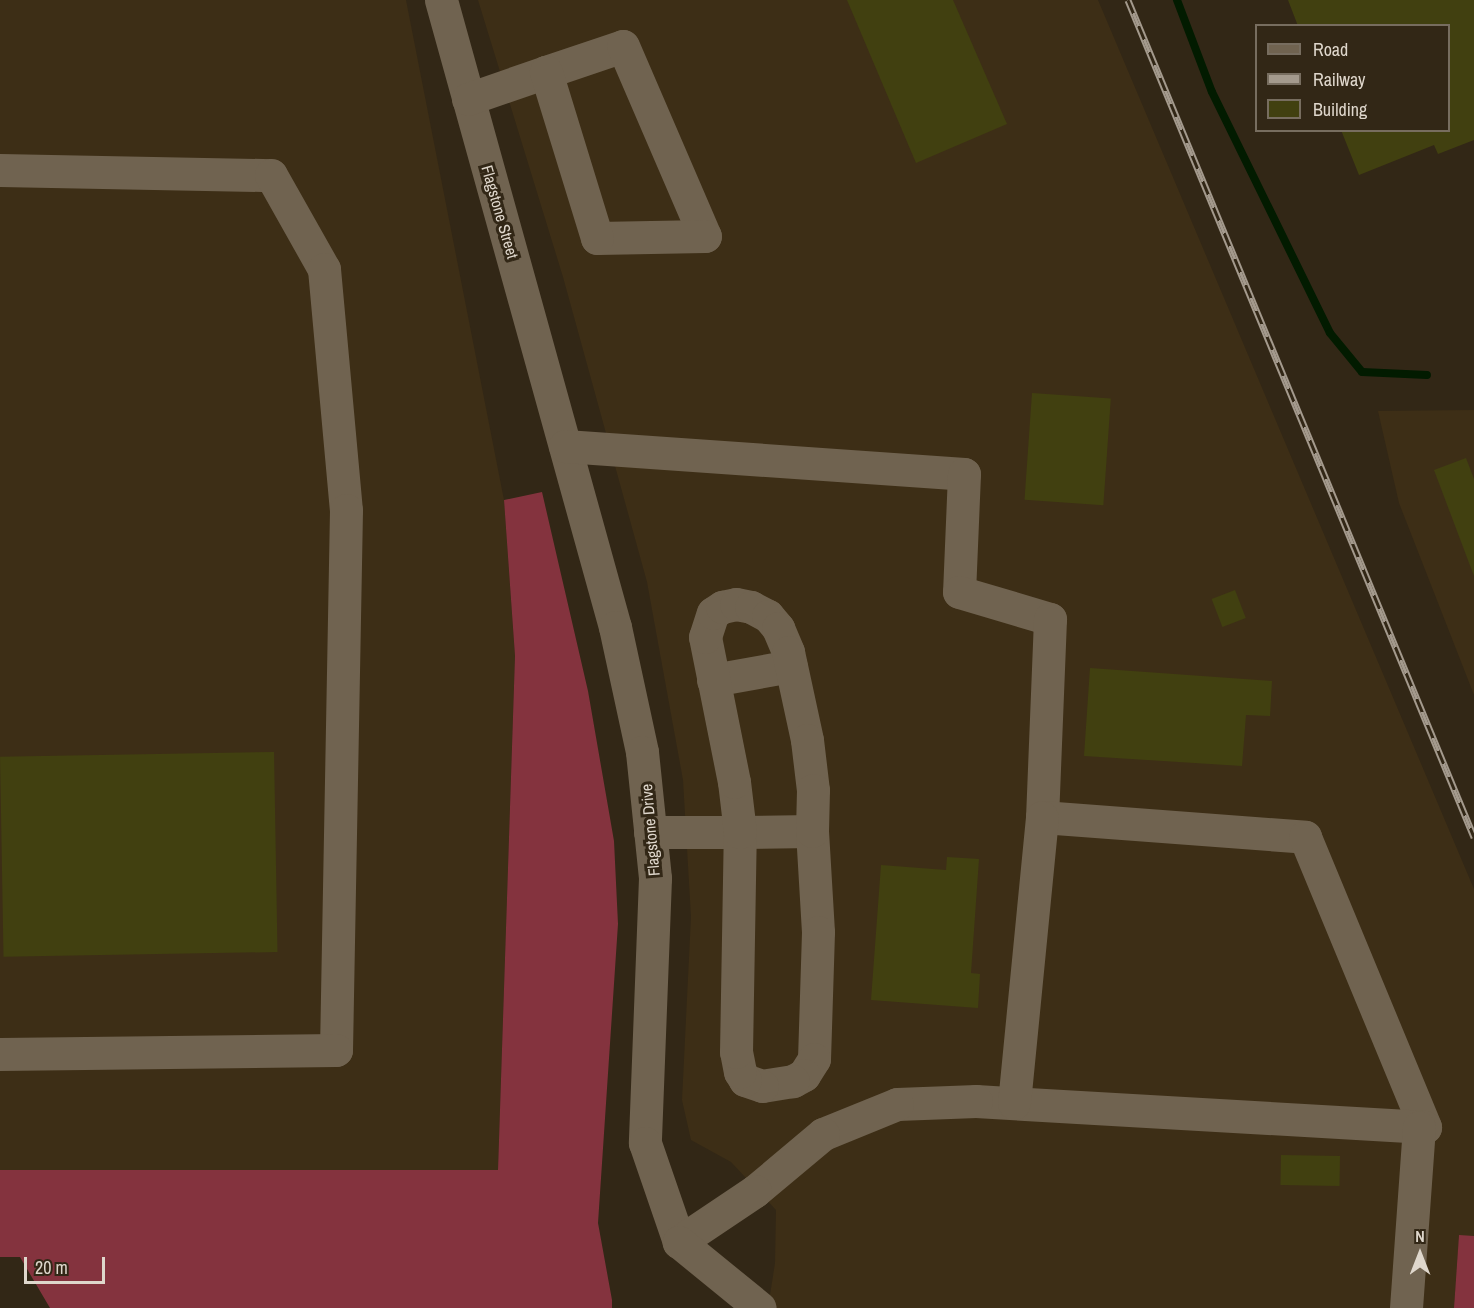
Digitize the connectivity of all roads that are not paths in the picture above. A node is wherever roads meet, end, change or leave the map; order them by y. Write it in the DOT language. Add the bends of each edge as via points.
graph roads {
  1 [pos="441,0"];
  2 [pos="546,72"];
  3 [pos="468,99"];
  4 [pos="0,170"];
  5 [pos="562,434"];
  6 [pos="791,666"];
  7 [pos="713,680"];
  8 [pos="1042,817"];
  9 [pos="812,831"];
  10 [pos="650,832"];
  11 [pos="740,832"];
  12 [pos="0,1054"];
  13 [pos="1014,1103"];
  14 [pos="1419,1127"];
  15 [pos="679,1242"];
  16 [pos="759,1308"];
  17 [pos="1406,1308"];
  1 -- 3 [label="street, Flagstone Street"];
  2 -- 2 [label="street" via="623,46 705,236 597,238"];
  2 -- 3 [label="street"];
  3 -- 5 [label="street, Flagstone Street"];
  4 -- 12 [label="street" via="271,175 324,269 346,510 336,1050"];
  5 -- 8 [label="street" via="964,474 959,592 1050,619"];
  5 -- 10 [label="street, Flagstone Drive" via="615,627 642,752"];
  6 -- 7 [label="street"];
  6 -- 7 [label="street" via="778,628 768,616 736,604 712,613 706,626"];
  6 -- 9 [label="street" via="807,740 813,790"];
  7 -- 11 [label="street"];
  8 -- 13 [label="street"];
  8 -- 14 [label="street" via="1305,837 1425,1127"];
  9 -- 11 [label="street"];
  9 -- 11 [label="street" via="818,932 814,1059 804,1075 793,1081 762,1086 745,1080 736,1052"];
  10 -- 11 [label="street"];
  10 -- 15 [label="street, Flagstone Drive" via="655,878 645,1143"];
  13 -- 14 [label="street"];
  13 -- 15 [label="street" via="897,1104 834,1129 755,1191"];
  14 -- 17 [label="street"];
  15 -- 16 [label="street"];
}
